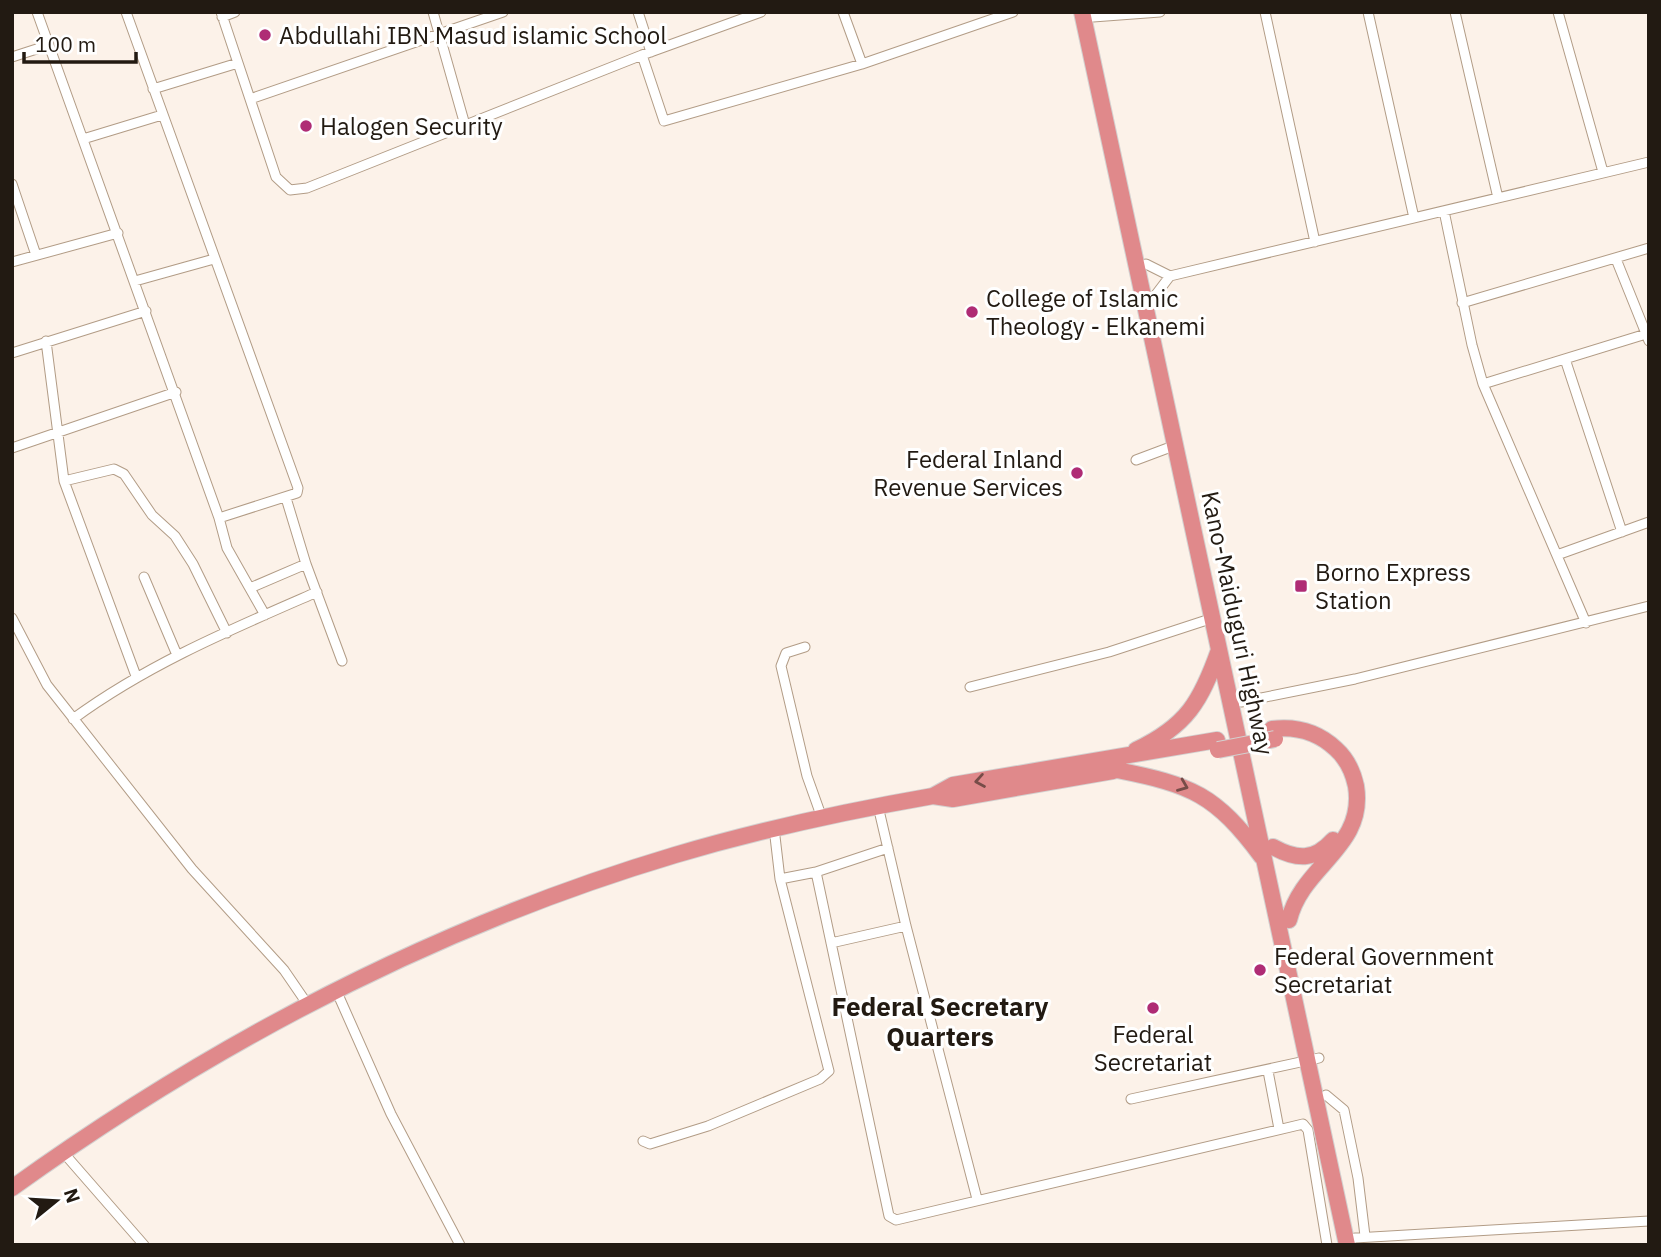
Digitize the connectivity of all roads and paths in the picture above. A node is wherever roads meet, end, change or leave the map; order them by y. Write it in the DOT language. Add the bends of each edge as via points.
graph roads {
  1 [pos="37,12"];
  2 [pos="126,12"];
  3 [pos="235,12"];
  4 [pos="433,12"];
  5 [pos="503,12"];
  6 [pos="638,12"];
  7 [pos="761,12"];
  8 [pos="843,12"];
  9 [pos="1013,12"];
  10 [pos="1160,12"];
  11 [pos="1265,12"];
  12 [pos="1368,12"];
  13 [pos="1455,12"];
  14 [pos="1558,12"];
  15 [pos="1089,14"];
  16 [pos="221,15"];
  17 [pos="441,34"];
  18 [pos="49,45"];
  19 [pos="647,54"];
  20 [pos="12,57"];
  21 [pos="238,63"];
  22 [pos="862,64"];
  23 [pos="153,89"];
  24 [pos="250,99"];
  25 [pos="162,115"];
  26 [pos="465,125"];
  27 [pos="83,139"];
  28 [pos="1649,162"];
  29 [pos="1603,172"];
  30 [pos="12,184"];
  31 [pos="1498,198"];
  32 [pos="1444,211"];
  33 [pos="1414,218"];
  34 [pos="118,233"];
  35 [pos="1315,242"];
  36 [pos="1649,248"];
  37 [pos="36,255"];
  38 [pos="214,259"];
  39 [pos="1616,259"];
  40 [pos="12,262"];
  41 [pos="1146,264"];
  42 [pos="1170,276"];
  43 [pos="135,281"];
  44 [pos="1154,297"];
  45 [pos="1462,303"];
  46 [pos="146,311"];
  47 [pos="1648,338"];
  48 [pos="46,341"];
  49 [pos="12,353"];
  50 [pos="1566,359"];
  51 [pos="1483,384"];
  52 [pos="176,392"];
  53 [pos="56,433"];
  54 [pos="1175,445"];
  55 [pos="12,448"];
  56 [pos="1136,460"];
  57 [pos="64,481"];
  58 [pos="286,498"];
  59 [pos="219,518"];
  60 [pos="1649,522"];
  61 [pos="1622,532"];
  62 [pos="1557,555"];
  63 [pos="306,564"];
  64 [pos="144,577"];
  65 [pos="250,588"];
  66 [pos="317,592"];
  67 [pos="1649,606"];
  68 [pos="265,615"];
  69 [pos="12,618"];
  70 [pos="1213,618"];
  71 [pos="1586,623"];
  72 [pos="227,633"];
  73 [pos="805,647"];
  74 [pos="1219,648"];
  75 [pos="177,655"];
  76 [pos="342,661"];
  77 [pos="136,676"];
  78 [pos="970,687"];
  79 [pos="1241,702"];
  80 [pos="73,719"];
  81 [pos="1273,734"];
  82 [pos="1115,765"];
  83 [pos="878,806"];
  84 [pos="822,818"];
  85 [pos="774,828"];
  86 [pos="888,848"];
  87 [pos="1269,855"];
  88 [pos="816,872"];
  89 [pos="780,879"];
  90 [pos="1289,920"];
  91 [pos="906,926"];
  92 [pos="831,943"];
  93 [pos="336,990"];
  94 [pos="308,1005"];
  95 [pos="1313,1060"];
  96 [pos="1268,1071"];
  97 [pos="1131,1099"];
  98 [pos="1279,1129"];
  99 [pos="643,1141"];
  100 [pos="62,1151"];
  101 [pos="12,1188"];
  102 [pos="978,1199"];
  103 [pos="1649,1221"];
  104 [pos="1356,1241"];
  105 [pos="144,1245"];
  106 [pos="460,1245"];
  107 [pos="1327,1245"];
  1 -- 18 [label="street"];
  2 -- 23 [label="street"];
  3 -- 16 [label="street"];
  4 -- 17 [label="street"];
  5 -- 17 [label="street"];
  6 -- 19 [label="street"];
  7 -- 19 [label="street"];
  8 -- 22 [label="street"];
  9 -- 22 [label="street"];
  10 -- 15 [label="street"];
  11 -- 35 [label="street"];
  12 -- 33 [label="street"];
  13 -- 31 [label="street"];
  14 -- 29 [label="street"];
  15 -- 41 [label="highway, Kano-Maiduguri Highway"];
  15 -- 54 [label="highway, Kano-Maiduguri Highway"];
  16 -- 21 [label="street"];
  17 -- 24 [label="street"];
  17 -- 26 [label="street"];
  18 -- 20 [label="street"];
  18 -- 27 [label="street"];
  19 -- 22 [label="street" via="664,121"];
  19 -- 26 [label="street"];
  21 -- 23 [label="street"];
  21 -- 24 [label="street"];
  23 -- 25 [label="street"];
  24 -- 26 [label="street" via="276,177 290,190 307,188"];
  25 -- 27 [label="street"];
  25 -- 38 [label="street"];
  27 -- 34 [label="street"];
  28 -- 29 [label="street"];
  29 -- 31 [label="street"];
  30 -- 37 [label="street"];
  31 -- 32 [label="street"];
  32 -- 33 [label="street"];
  32 -- 45 [label="street"];
  33 -- 35 [label="street"];
  34 -- 37 [label="street"];
  34 -- 43 [label="street"];
  35 -- 42 [label="street"];
  36 -- 39 [label="street"];
  37 -- 40 [label="street"];
  38 -- 43 [label="street"];
  38 -- 58 [label="street" via="295,478 297,493"];
  39 -- 45 [label="street"];
  39 -- 47 [label="street"];
  41 -- 42 [label="street"];
  41 -- 44 [label="highway, Kano-Maiduguri Highway"];
  42 -- 44 [label="street"];
  43 -- 46 [label="street"];
  44 -- 79 [label="highway, Kano-Maiduguri Highway"];
  45 -- 51 [label="street"];
  46 -- 48 [label="street"];
  46 -- 52 [label="street"];
  47 -- 50 [label="street"];
  48 -- 49 [label="street"];
  48 -- 53 [label="street"];
  50 -- 51 [label="street"];
  50 -- 61 [label="street"];
  51 -- 62 [label="street"];
  52 -- 53 [label="street"];
  52 -- 59 [label="street"];
  53 -- 55 [label="street"];
  53 -- 57 [label="street"];
  54 -- 56 [label="street"];
  54 -- 70 [label="highway, Kano-Maiduguri Highway"];
  57 -- 72 [label="street" via="114,469 124,474 193,564"];
  57 -- 77 [label="street"];
  58 -- 59 [label="street"];
  58 -- 63 [label="street"];
  59 -- 65 [label="street" via="227,548"];
  60 -- 61 [label="street"];
  61 -- 62 [label="street"];
  62 -- 71 [label="street"];
  63 -- 65 [label="street"];
  63 -- 66 [label="street"];
  64 -- 75 [label="street"];
  65 -- 68 [label="street"];
  66 -- 68 [label="street"];
  66 -- 76 [label="street"];
  67 -- 71 [label="street"];
  68 -- 72 [label="street"];
  69 -- 80 [label="street" via="47,685"];
  70 -- 74 [label="highway, Kano-Maiduguri Highway"];
  70 -- 78 [label="street" via="1109,652"];
  71 -- 79 [label="street"];
  72 -- 75 [label="street"];
  73 -- 84 [label="street" via="786,653 781,666 807,776"];
  74 -- 82 [label="highway" via="1200,699 1188,715"];
  74 -- 87 [label="highway, Kano-Maiduguri Highway"];
  75 -- 77 [label="street"];
  77 -- 80 [label="street"];
  79 -- 87 [label="highway, Kano-Maiduguri Highway"];
  80 -- 94 [label="street" via="192,869 284,970"];
  81 -- 82 [label="highway"];
  81 -- 87 [label="highway" via="1299,739 1328,754 1344,780 1347,806 1340,830 1322,851 1300,858"];
  81 -- 90 [label="highway" via="1305,730 1328,742 1348,764 1356,788 1357,811 1348,834 1304,884"];
  82 -- 83 [label="highway" via="953,799 933,796"];
  82 -- 87 [label="highway, one-way" via="1201,794"];
  83 -- 84 [label="highway"];
  83 -- 86 [label="street"];
  84 -- 85 [label="highway"];
  85 -- 89 [label="street"];
  85 -- 93 [label="highway" via="675,855 540,902"];
  86 -- 88 [label="street"];
  86 -- 91 [label="street"];
  87 -- 90 [label="highway, Kano-Maiduguri Highway"];
  87 -- 95 [label="highway, Kano-Maiduguri Highway"];
  88 -- 89 [label="street"];
  88 -- 92 [label="street"];
  89 -- 99 [label="street" via="829,1071 820,1079 708,1126 650,1144"];
  90 -- 95 [label="highway, Kano-Maiduguri Highway"];
  91 -- 92 [label="street"];
  91 -- 102 [label="street"];
  92 -- 102 [label="street" via="890,1216 896,1220"];
  93 -- 94 [label="highway"];
  93 -- 106 [label="street" via="391,1115"];
  94 -- 100 [label="highway" via="209,1059"];
  95 -- 96 [label="street"];
  95 -- 104 [label="highway, Kano-Maiduguri Highway"];
  95 -- 104 [label="highway, Kano-Maiduguri Highway" via="1326,1095"];
  96 -- 97 [label="street"];
  96 -- 98 [label="street"];
  98 -- 102 [label="street"];
  98 -- 107 [label="street" via="1303,1124 1308,1130"];
  100 -- 101 [label="highway"];
  100 -- 105 [label="street"];
  103 -- 104 [label="street"];
}
